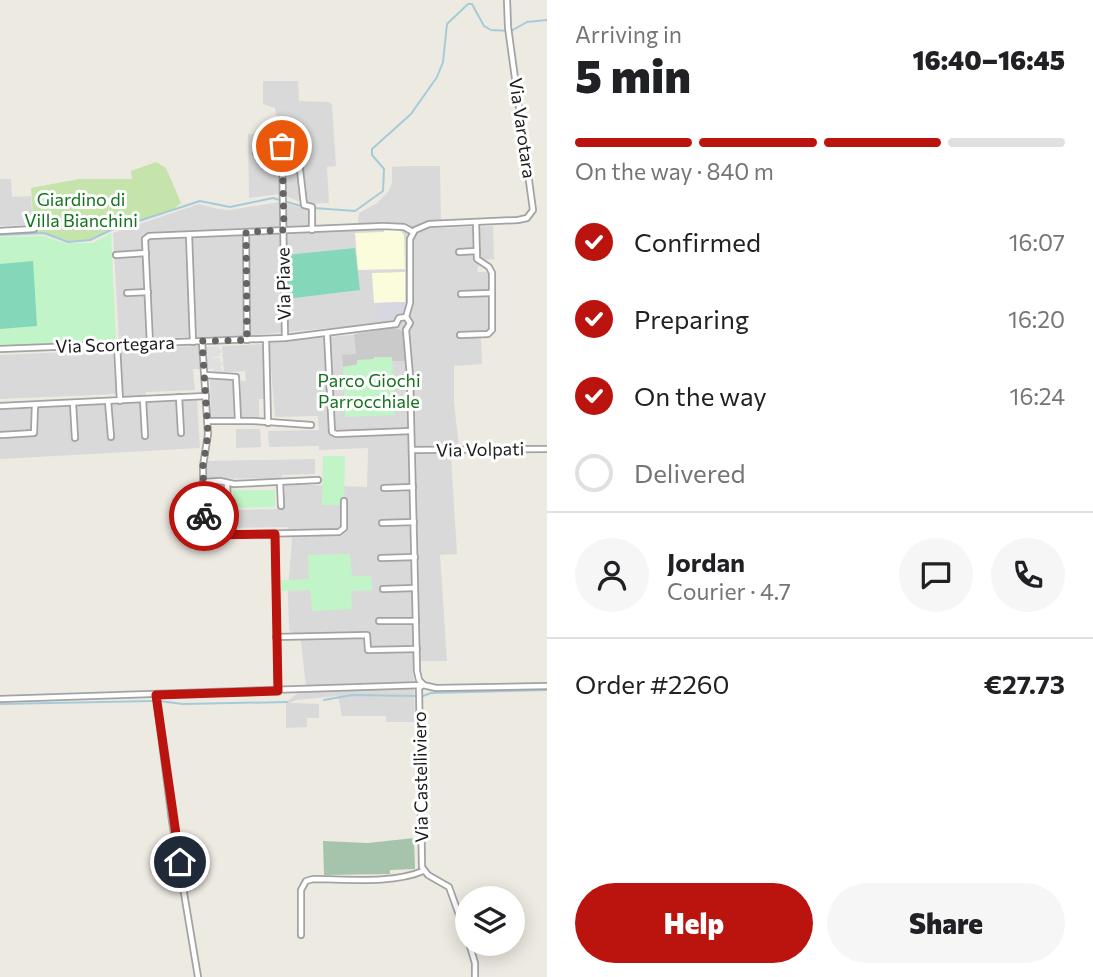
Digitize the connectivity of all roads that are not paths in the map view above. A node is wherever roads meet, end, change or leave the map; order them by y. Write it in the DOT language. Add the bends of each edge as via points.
graph roads {
  1 [pos="508,0"];
  2 [pos="282,146"];
  3 [pos="283,152"];
  4 [pos="256,153"];
  5 [pos="476,222"];
  6 [pos="34,229"];
  7 [pos="284,230"];
  8 [pos="312,230"];
  9 [pos="0,231"];
  10 [pos="246,232"];
  11 [pos="413,232"];
  12 [pos="189,235"];
  13 [pos="477,251"];
  14 [pos="459,252"];
  15 [pos="146,253"];
  16 [pos="116,255"];
  17 [pos="148,292"];
  18 [pos="127,293"];
  19 [pos="491,293"];
  20 [pos="461,294"];
  21 [pos="406,317"];
  22 [pos="396,324"];
  23 [pos="406,330"];
  24 [pos="327,333"];
  25 [pos="460,335"];
  26 [pos="285,338"];
  27 [pos="267,339"];
  28 [pos="247,340"];
  29 [pos="202,341"];
  30 [pos="192,342"];
  31 [pos="150,344"];
  32 [pos="117,345"];
  33 [pos="0,349"];
  34 [pos="205,375"];
  35 [pos="206,396"];
  36 [pos="178,397"];
  37 [pos="143,399"];
  38 [pos="107,401"];
  39 [pos="120,401"];
  40 [pos="73,403"];
  41 [pos="35,405"];
  42 [pos="0,406"];
  43 [pos="208,421"];
  44 [pos="238,421"];
  45 [pos="268,423"];
  46 [pos="311,425"];
  47 [pos="411,430"];
  48 [pos="181,433"];
  49 [pos="1,435"];
  50 [pos="145,436"];
  51 [pos="111,437"];
  52 [pos="75,438"];
  53 [pos="547,449"];
  54 [pos="412,450"];
  55 [pos="318,480"];
  56 [pos="203,482"];
  57 [pos="280,482"];
  58 [pos="227,483"];
  59 [pos="413,487"];
  60 [pos="384,488"];
  61 [pos="344,501"];
  62 [pos="281,506"];
  63 [pos="228,507"];
  64 [pos="414,522"];
  65 [pos="382,523"];
  66 [pos="275,534"];
  67 [pos="415,557"];
  68 [pos="381,558"];
  69 [pos="383,589"];
  70 [pos="415,589"];
  71 [pos="379,621"];
  72 [pos="416,621"];
  73 [pos="276,637"];
  74 [pos="417,649"];
  75 [pos="423,685"];
  76 [pos="547,686"];
  77 [pos="278,691"];
  78 [pos="157,696"];
  79 [pos="0,699"];
  80 [pos="423,871"];
  81 [pos="455,904"];
  82 [pos="301,935"];
  83 [pos="473,956"];
  84 [pos="198,977"];
  85 [pos="475,977"];
  1 -- 5 [label="street, Via Varotara" via="533,210 524,219"];
  2 -- 3 [label="street, Via Piave"];
  3 -- 4 [label="street"];
  3 -- 7 [label="street, Via Piave"];
  3 -- 8 [label="street" via="298,152 304,205 312,208"];
  5 -- 11 [label="street, Via Varotara" via="422,225"];
  5 -- 13 [label="street"];
  6 -- 9 [label="street"];
  7 -- 8 [label="street"];
  7 -- 10 [label="street"];
  7 -- 26 [label="street, Via Piave"];
  8 -- 11 [label="street" via="398,226"];
  10 -- 12 [label="street"];
  10 -- 28 [label="street"];
  11 -- 21 [label="street"];
  12 -- 15 [label="street" via="147,237"];
  12 -- 30 [label="street"];
  13 -- 14 [label="street"];
  13 -- 19 [label="street" via="478,261 491,269"];
  15 -- 16 [label="street"];
  15 -- 17 [label="street"];
  17 -- 18 [label="street"];
  17 -- 31 [label="street"];
  19 -- 20 [label="street"];
  19 -- 25 [label="street" via="492,330"];
  21 -- 22 [label="street"];
  21 -- 23 [label="street" via="410,323"];
  22 -- 23 [label="street"];
  22 -- 24 [label="street, Via Scortegara"];
  23 -- 47 [label="street"];
  24 -- 26 [label="street, Via Scortegara"];
  24 -- 47 [label="street" via="333,433"];
  26 -- 27 [label="street, Via Scortegara"];
  27 -- 28 [label="street, Via Scortegara"];
  27 -- 45 [label="street"];
  28 -- 29 [label="street, Via Scortegara"];
  29 -- 30 [label="street, Via Scortegara"];
  29 -- 34 [label="street"];
  30 -- 31 [label="street, Via Scortegara"];
  31 -- 32 [label="street, Via Scortegara"];
  32 -- 33 [label="street, Via Scortegara"];
  32 -- 39 [label="street"];
  34 -- 35 [label="street"];
  34 -- 44 [label="street" via="236,377"];
  35 -- 36 [label="street"];
  35 -- 43 [label="street"];
  36 -- 37 [label="street"];
  36 -- 48 [label="street"];
  37 -- 39 [label="street"];
  37 -- 50 [label="street"];
  38 -- 39 [label="street"];
  38 -- 40 [label="street"];
  38 -- 51 [label="street"];
  40 -- 41 [label="street"];
  40 -- 52 [label="street"];
  41 -- 42 [label="street"];
  41 -- 49 [label="street" via="34,433"];
  43 -- 44 [label="street"];
  43 -- 56 [label="street"];
  44 -- 45 [label="street"];
  45 -- 46 [label="street"];
  47 -- 54 [label="street"];
  53 -- 54 [label="street, Via Volpati"];
  54 -- 59 [label="street"];
  55 -- 57 [label="street"];
  56 -- 58 [label="street"];
  56 -- 66 [label="street" via="204,533"];
  57 -- 58 [label="street"];
  57 -- 62 [label="street"];
  58 -- 63 [label="street"];
  59 -- 60 [label="street"];
  59 -- 64 [label="street"];
  61 -- 66 [label="street" via="342,531"];
  64 -- 65 [label="street"];
  64 -- 67 [label="street"];
  66 -- 73 [label="street"];
  67 -- 68 [label="street"];
  67 -- 70 [label="street"];
  69 -- 70 [label="street"];
  70 -- 72 [label="street"];
  71 -- 72 [label="street"];
  72 -- 74 [label="street"];
  73 -- 74 [label="street" via="367,635 368,650"];
  73 -- 77 [label="street"];
  74 -- 75 [label="street"];
  75 -- 76 [label="street"];
  75 -- 77 [label="street"];
  75 -- 80 [label="street, Via Castelliviero" via="419,688"];
  77 -- 78 [label="street"];
  78 -- 79 [label="street"];
  78 -- 84 [label="street"];
  80 -- 81 [label="street" via="449,887"];
  80 -- 82 [label="street" via="306,881 301,890"];
  83 -- 85 [label="street"];
}
